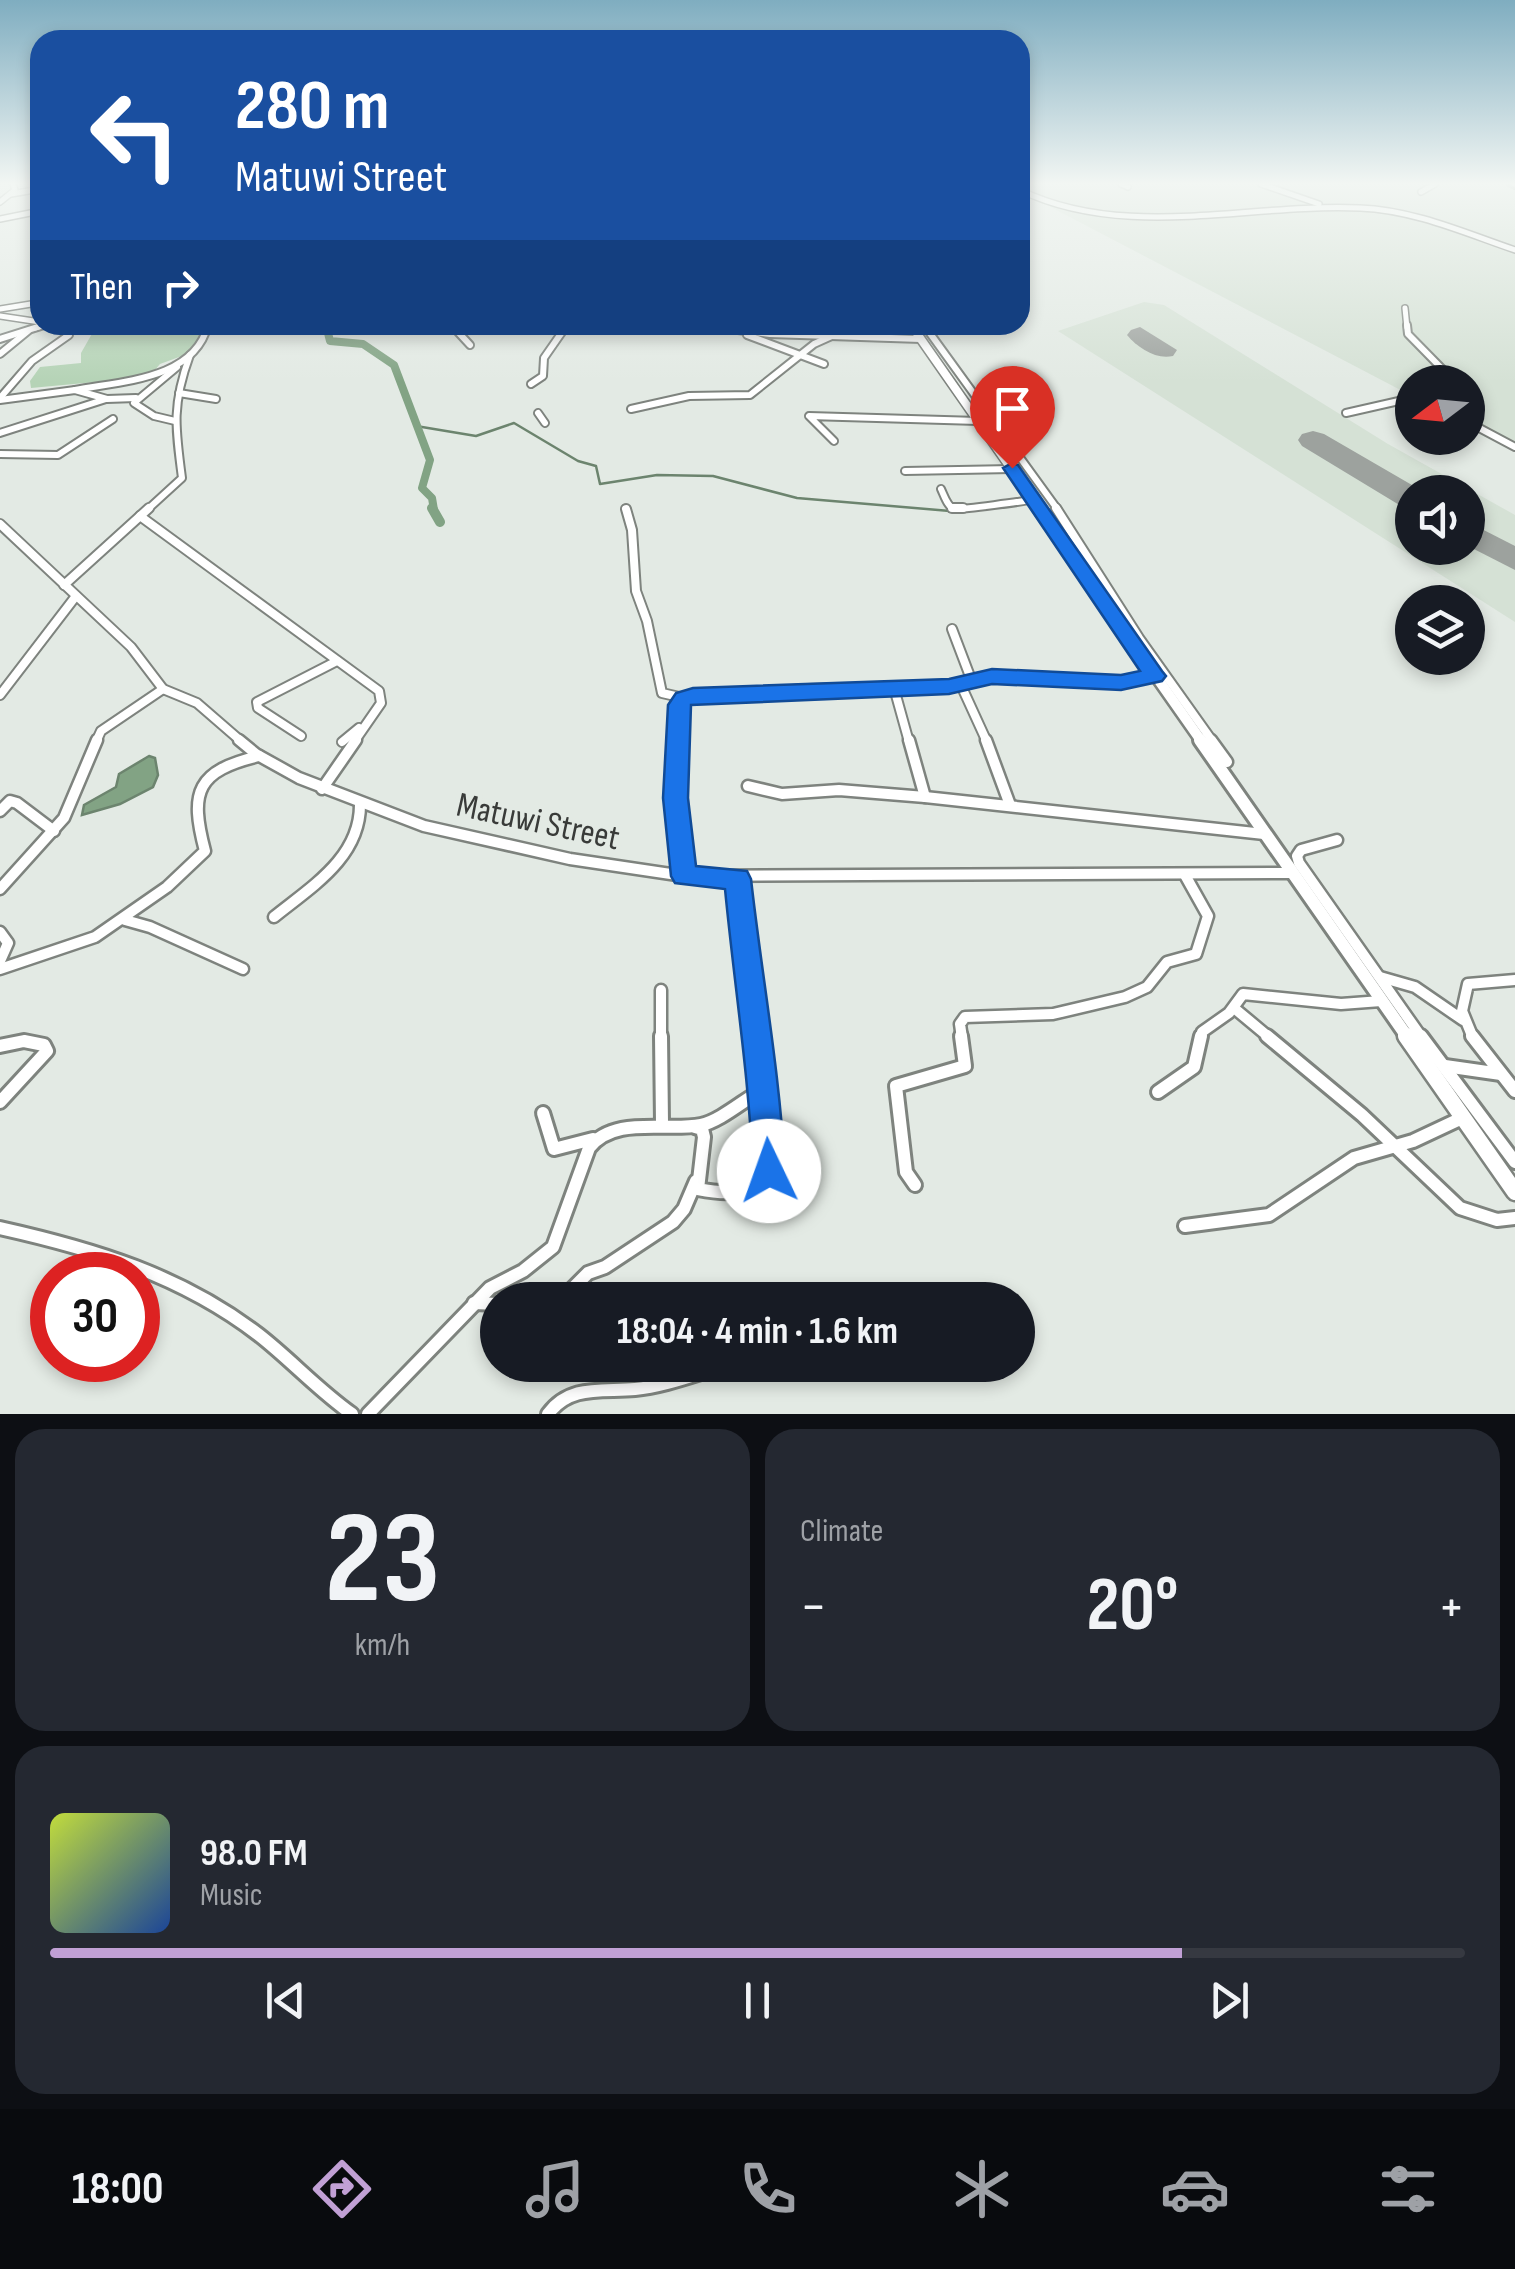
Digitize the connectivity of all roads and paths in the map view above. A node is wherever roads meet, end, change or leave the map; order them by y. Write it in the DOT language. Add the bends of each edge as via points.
graph roads {
  1 [pos="30,304"];
  2 [pos="1405,308"];
  3 [pos="0,313"];
  4 [pos="30,321"];
  5 [pos="30,330"];
  6 [pos="67,335"];
  7 [pos="207,335"];
  8 [pos="461,335"];
  9 [pos="561,335"];
  10 [pos="750,335"];
  11 [pos="804,335"];
  12 [pos="828,335"];
  13 [pos="825,336"];
  14 [pos="925,336"];
  15 [pos="0,339"];
  16 [pos="470,345"];
  17 [pos="0,354"];
  18 [pos="188,356"];
  19 [pos="798,356"];
  20 [pos="824,364"];
  21 [pos="1438,365"];
  22 [pos="531,384"];
  23 [pos="75,390"];
  24 [pos="179,392"];
  25 [pos="0,396"];
  26 [pos="136,398"];
  27 [pos="107,399"];
  28 [pos="216,399"];
  29 [pos="1395,402"];
  30 [pos="631,409"];
  31 [pos="538,413"];
  32 [pos="1346,413"];
  33 [pos="113,419"];
  34 [pos="174,420"];
  35 [pos="978,422"];
  36 [pos="544,423"];
  37 [pos="1485,431"];
  38 [pos="0,433"];
  39 [pos="834,441"];
  40 [pos="1515,447"];
  41 [pos="0,454"];
  42 [pos="1012,468"];
  43 [pos="905,470"];
  44 [pos="941,489"];
  45 [pos="1033,499"];
  46 [pos="626,509"];
  47 [pos="140,516"];
  48 [pos="0,524"];
  49 [pos="64,585"];
  50 [pos="76,596"];
  51 [pos="952,629"];
  52 [pos="336,661"];
  53 [pos="1154,676"];
  54 [pos="971,679"];
  55 [pos="960,683"];
  56 [pos="894,688"];
  57 [pos="163,689"];
  58 [pos="0,695"];
  59 [pos="684,698"];
  60 [pos="373,716"];
  61 [pos="301,736"];
  62 [pos="342,742"];
  63 [pos="259,756"];
  64 [pos="1228,762"];
  65 [pos="748,786"];
  66 [pos="322,789"];
  67 [pos="925,797"];
  68 [pos="360,805"];
  69 [pos="1010,806"];
  70 [pos="0,811"];
  71 [pos="54,831"];
  72 [pos="1264,834"];
  73 [pos="1338,840"];
  74 [pos="1291,873"];
  75 [pos="1185,875"];
  76 [pos="684,876"];
  77 [pos="738,879"];
  78 [pos="0,889"];
  79 [pos="274,917"];
  80 [pos="125,920"];
  81 [pos="0,932"];
  82 [pos="0,961"];
  83 [pos="0,969"];
  84 [pos="243,969"];
  85 [pos="1380,977"];
  86 [pos="1515,980"];
  87 [pos="661,990"];
  88 [pos="1382,1001"];
  89 [pos="1234,1008"];
  90 [pos="1463,1020"];
  91 [pos="0,1046"];
  92 [pos="1445,1066"];
  93 [pos="1501,1074"];
  94 [pos="765,1081"];
  95 [pos="1515,1091"];
  96 [pos="1158,1092"];
  97 [pos="0,1102"];
  98 [pos="543,1113"];
  99 [pos="1462,1118"];
  100 [pos="662,1123"];
  101 [pos="694,1126"];
  102 [pos="596,1138"];
  103 [pos="1394,1146"];
  104 [pos="1515,1162"];
  105 [pos="696,1181"];
  106 [pos="915,1185"];
  107 [pos="1515,1192"];
  108 [pos="1515,1218"];
  109 [pos="1185,1226"];
  110 [pos="0,1228"];
  111 [pos="579,1282"];
  112 [pos="474,1304"];
  113 [pos="480,1304"];
  114 [pos="663,1382"];
  115 [pos="352,1414"];
  116 [pos="368,1414"];
  117 [pos="548,1414"];
  1 -- 3 [label="street"];
  2 -- 21 [label="street" via="1408,334"];
  3 -- 4 [label="street"];
  5 -- 15 [label="street"];
  5 -- 17 [label="street"];
  6 -- 25 [label="street"];
  7 -- 18 [label="street"];
  8 -- 16 [label="street"];
  9 -- 22 [label="street" via="544,358 543,376"];
  10 -- 19 [label="street"];
  11 -- 13 [label="street"];
  12 -- 13 [label="street"];
  13 -- 14 [label="street"];
  13 -- 19 [label="street"];
  14 -- 35 [label="main road"];
  14 -- 64 [label="street" via="1079,539"];
  18 -- 23 [label="street" via="152,378"];
  18 -- 24 [label="street"];
  18 -- 26 [label="street" via="155,390"];
  19 -- 20 [label="street"];
  19 -- 30 [label="street" via="750,395 692,395"];
  23 -- 25 [label="street"];
  23 -- 27 [label="street"];
  24 -- 28 [label="street"];
  24 -- 34 [label="street"];
  26 -- 27 [label="street"];
  26 -- 34 [label="street" via="138,408"];
  27 -- 38 [label="street"];
  29 -- 32 [label="street"];
  31 -- 36 [label="street"];
  33 -- 41 [label="street" via="60,455"];
  34 -- 47 [label="street" via="183,476"];
  35 -- 39 [label="street" via="809,416"];
  35 -- 42 [label="main road"];
  37 -- 40 [label="street"];
  42 -- 43 [label="street"];
  42 -- 45 [label="main road"];
  44 -- 45 [label="street" via="954,509"];
  45 -- 53 [label="main road"];
  46 -- 59 [label="street" via="657,683 662,693"];
  47 -- 49 [label="street"];
  47 -- 52 [label="street"];
  48 -- 49 [label="street, Matuwi Street"];
  49 -- 50 [label="street, Matuwi Street"];
  50 -- 57 [label="street, Matuwi Street" via="147,664"];
  50 -- 58 [label="street"];
  51 -- 54 [label="street"];
  52 -- 60 [label="street" via="379,691"];
  52 -- 61 [label="street" via="256,702"];
  53 -- 54 [label="street" via="1121,682"];
  53 -- 72 [label="main road"];
  54 -- 55 [label="street"];
  55 -- 56 [label="street"];
  55 -- 69 [label="street"];
  56 -- 59 [label="street"];
  56 -- 67 [label="street"];
  57 -- 63 [label="street, Matuwi Street" via="198,703"];
  57 -- 71 [label="street" via="100,731"];
  59 -- 76 [label="street" via="676,773"];
  60 -- 62 [label="street"];
  60 -- 66 [label="street"];
  63 -- 66 [label="street, Matuwi Street"];
  63 -- 80 [label="street" via="209,771 197,790 202,857"];
  65 -- 67 [label="street" via="782,794 839,790"];
  66 -- 68 [label="street, Matuwi Street"];
  67 -- 69 [label="street"];
  68 -- 76 [label="street, Matuwi Street" via="528,850"];
  68 -- 79 [label="street" via="352,844"];
  69 -- 72 [label="street"];
  70 -- 71 [label="street" via="10,802 20,804"];
  71 -- 78 [label="street"];
  72 -- 74 [label="main road"];
  73 -- 85 [label="street" via="1302,850 1299,863"];
  74 -- 75 [label="street, Matuwi Street"];
  74 -- 88 [label="main road"];
  75 -- 77 [label="street, Matuwi Street"];
  75 -- 106 [label="street" via="1208,916 1196,954 1167,962 1147,987 1094,1005 1038,1016 966,1017 960,1024 965,1066 896,1086 906,1172"];
  76 -- 77 [label="street, Matuwi Street"];
  77 -- 94 [label="street"];
  80 -- 83 [label="street" via="85,942"];
  80 -- 84 [label="street"];
  81 -- 82 [label="street" via="8,943"];
  85 -- 90 [label="street" via="1415,987"];
  85 -- 92 [label="street"];
  86 -- 90 [label="street" via="1468,984"];
  87 -- 100 [label="street"];
  88 -- 89 [label="street" via="1341,1004 1249,992"];
  88 -- 99 [label="main road"];
  89 -- 96 [label="street" via="1202,1032 1194,1067"];
  89 -- 103 [label="street"];
  90 -- 93 [label="street"];
  91 -- 97 [label="street" via="32,1041 47,1051"];
  92 -- 93 [label="street"];
  92 -- 104 [label="street"];
  93 -- 95 [label="street"];
  94 -- 101 [label="street" via="758,1095"];
  94 -- 105 [label="street" via="765,1181 734,1194 702,1191"];
  98 -- 102 [label="street" via="554,1149"];
  99 -- 103 [label="street"];
  99 -- 107 [label="main road"];
  100 -- 101 [label="street"];
  100 -- 102 [label="street"];
  101 -- 105 [label="street" via="705,1139"];
  102 -- 112 [label="street" via="553,1248"];
  103 -- 108 [label="street" via="1460,1208 1497,1220"];
  103 -- 109 [label="street" via="1348,1161 1268,1216"];
  105 -- 111 [label="street" via="673,1222"];
  110 -- 115 [label="street" via="75,1244 184,1285 260,1336"];
  112 -- 113 [label="street"];
  112 -- 116 [label="street"];
  114 -- 117 [label="street" via="597,1387 557,1402"];
}
